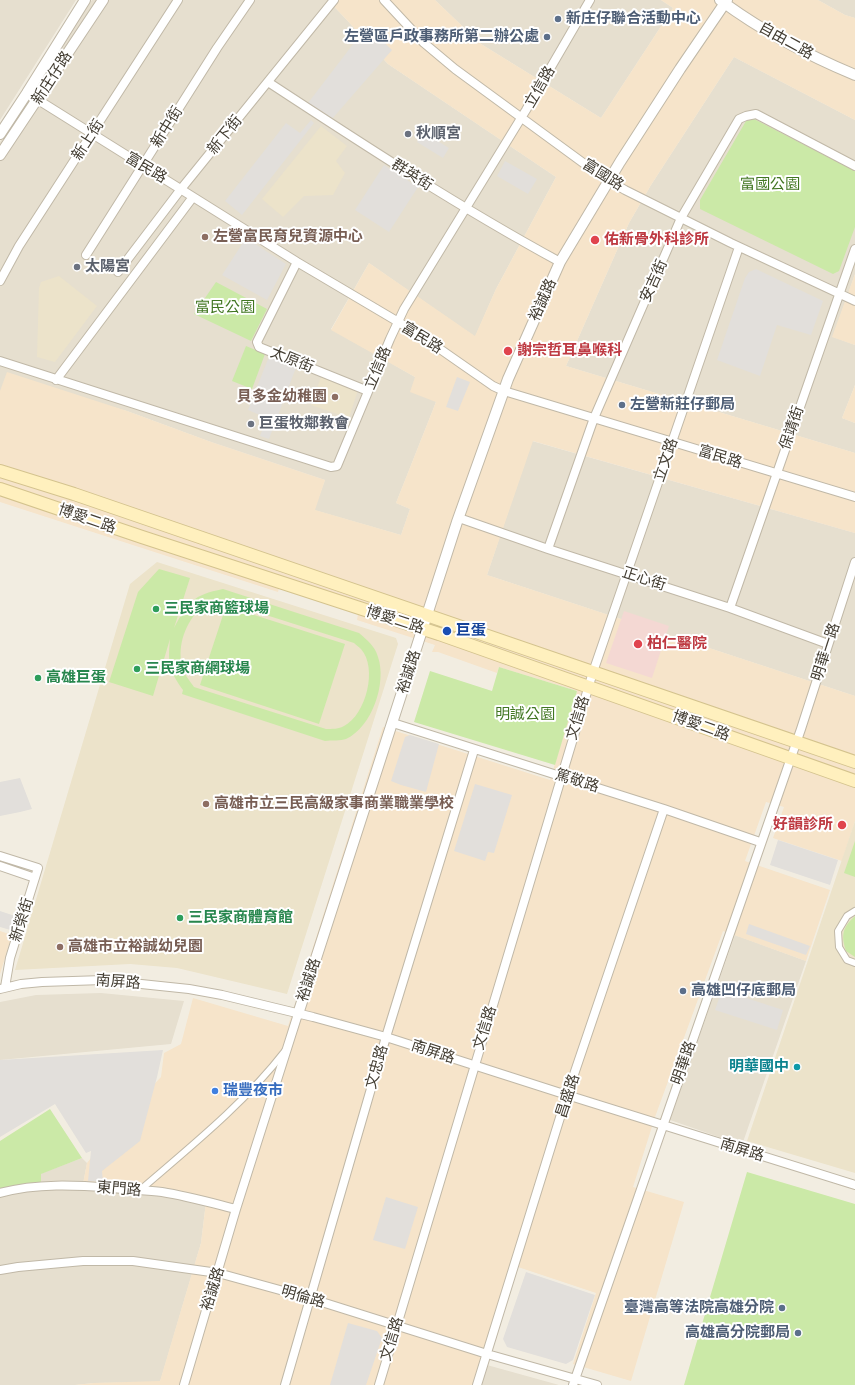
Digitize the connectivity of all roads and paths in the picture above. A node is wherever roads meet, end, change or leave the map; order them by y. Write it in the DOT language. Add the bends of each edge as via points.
graph roads {
  1 [pos="85,0"];
  2 [pos="103,0"];
  3 [pos="178,0"];
  4 [pos="250,0"];
  5 [pos="334,0"];
  6 [pos="384,0"];
  7 [pos="590,0"];
  8 [pos="724,1"];
  9 [pos="855,75"];
  10 [pos="268,82"];
  11 [pos="27,94"];
  12 [pos="37,101"];
  13 [pos="522,119"];
  14 [pos="0,134"];
  15 [pos="91,134"];
  16 [pos="0,155"];
  17 [pos="142,166"];
  18 [pos="855,166"];
  19 [pos="609,180"];
  20 [pos="181,189"];
  21 [pos="193,196"];
  22 [pos="467,209"];
  23 [pos="681,218"];
  24 [pos="739,247"];
  25 [pos="855,249"];
  26 [pos="86,254"];
  27 [pos="297,262"];
  28 [pos="560,262"];
  29 [pos="118,272"];
  30 [pos="0,281"];
  31 [pos="839,294"];
  32 [pos="855,301"];
  33 [pos="398,323"];
  34 [pos="0,361"];
  35 [pos="56,380"];
  36 [pos="368,391"];
  37 [pos="504,392"];
  38 [pos="594,418"];
  39 [pos="672,442"];
  40 [pos="0,471"];
  41 [pos="776,473"];
  42 [pos="0,489"];
  43 [pos="855,497"];
  44 [pos="459,518"];
  45 [pos="548,549"];
  46 [pos="855,562"];
  47 [pos="626,573"];
  48 [pos="730,608"];
  49 [pos="428,615"];
  50 [pos="423,629"];
  51 [pos="828,644"];
  52 [pos="593,672"];
  53 [pos="588,686"];
  54 [pos="393,723"];
  55 [pos="795,742"];
  56 [pos="474,750"];
  57 [pos="790,758"];
  58 [pos="855,762"];
  59 [pos="560,776"];
  60 [pos="855,781"];
  61 [pos="664,809"];
  62 [pos="760,842"];
  63 [pos="0,856"];
  64 [pos="0,866"];
  65 [pos="35,878"];
  66 [pos="855,911"];
  67 [pos="855,963"];
  68 [pos="2,988"];
  69 [pos="298,1014"];
  70 [pos="386,1037"];
  71 [pos="287,1048"];
  72 [pos="474,1065"];
  73 [pos="567,1096"];
  74 [pos="663,1125"];
  75 [pos="855,1185"];
  76 [pos="139,1191"];
  77 [pos="0,1193"];
  78 [pos="236,1210"];
  79 [pos="0,1270"];
  80 [pos="218,1273"];
  81 [pos="309,1298"];
  82 [pos="396,1326"];
  83 [pos="487,1354"];
  84 [pos="574,1382"];
  85 [pos="184,1385"];
  86 [pos="284,1385"];
  87 [pos="379,1385"];
  88 [pos="477,1385"];
  89 [pos="597,1385"];
  1 -- 11 [label="street, 新庄仔路"];
  2 -- 12 [label="street, 新庄仔路"];
  3 -- 15 [label="street, 新上街"];
  4 -- 17 [label="street, 新中街"];
  5 -- 10 [label="street, 新下街"];
  6 -- 13 [label="street, 富國路" via="424,42 455,69"];
  7 -- 13 [label="street, 立信路"];
  8 -- 9 [label="street, 自由二路" via="771,34 803,52"];
  8 -- 19 [label="street, 裕誠路"];
  10 -- 20 [label="street, 新下街"];
  10 -- 22 [label="street, 群英街"];
  11 -- 12 [label="street, 富民路"];
  11 -- 14 [label="street, 新庄仔路"];
  12 -- 15 [label="street, 富民路"];
  12 -- 16 [label="street, 新庄仔路"];
  13 -- 19 [label="street, 富國路"];
  13 -- 22 [label="street, 立信路"];
  15 -- 17 [label="street, 富民路"];
  15 -- 30 [label="street, 新上街" via="19,246"];
  17 -- 20 [label="street, 富民路"];
  17 -- 26 [label="street, 新中街"];
  18 -- 23 [label="street, 安吉街" via="756,114 746,116 738,120"];
  19 -- 23 [label="street, 富國路"];
  19 -- 28 [label="street, 裕誠路"];
  20 -- 21 [label="street, 富民路"];
  20 -- 29 [label="street, 新下街"];
  21 -- 27 [label="street, 富民路"];
  21 -- 35 [label="street"];
  22 -- 28 [label="street, 群英街"];
  22 -- 33 [label="street, 立信路"];
  23 -- 24 [label="street, 富國路"];
  23 -- 38 [label="street, 安吉街"];
  24 -- 31 [label="street, 富國路"];
  24 -- 39 [label="street, 立文路"];
  25 -- 31 [label="street, 保靖街"];
  27 -- 33 [label="street, 富民路"];
  27 -- 36 [label="street, 太原街" via="257,342 259,347"];
  28 -- 37 [label="street, 裕誠路"];
  31 -- 32 [label="street, 富國路"];
  31 -- 41 [label="street, 保靖街"];
  33 -- 36 [label="street, 立信路"];
  33 -- 37 [label="street, 富民路"];
  34 -- 35 [label="street"];
  35 -- 36 [label="street, 立信路" via="331,467 337,466 341,460"];
  37 -- 38 [label="street, 富民路"];
  37 -- 44 [label="street, 裕誠路"];
  38 -- 39 [label="street, 富民路"];
  38 -- 45 [label="street, 安吉街"];
  39 -- 41 [label="street, 富民路"];
  39 -- 47 [label="street, 立文路"];
  40 -- 49 [label="main road, 博愛二路"];
  41 -- 43 [label="street, 富民路"];
  41 -- 48 [label="street, 保靖街"];
  42 -- 50 [label="main road, 博愛二路"];
  44 -- 45 [label="street, 正心街"];
  44 -- 49 [label="street, 裕誠路"];
  45 -- 47 [label="street, 正心街"];
  46 -- 51 [label="street, 明華一路"];
  47 -- 48 [label="street, 正心街"];
  47 -- 52 [label="street, 立文路"];
  48 -- 51 [label="street, 正心街"];
  49 -- 50 [label="street, 裕誠路"];
  49 -- 52 [label="main road, 博愛二路"];
  50 -- 53 [label="main road, 博愛二路"];
  50 -- 54 [label="street, 裕誠路"];
  51 -- 55 [label="street, 明華一路"];
  52 -- 53 [label="street, 文信路"];
  52 -- 55 [label="main road, 博愛二路"];
  53 -- 57 [label="main road, 博愛二路"];
  53 -- 59 [label="street, 文信路"];
  54 -- 56 [label="street, 篤敬路"];
  54 -- 69 [label="street, 裕誠路"];
  55 -- 57 [label="street, 明華路"];
  55 -- 58 [label="main road, 博愛二路"];
  56 -- 59 [label="street, 篤敬路"];
  56 -- 70 [label="street, 文忠路"];
  57 -- 60 [label="main road, 博愛二路"];
  57 -- 62 [label="street, 明華路"];
  59 -- 61 [label="street, 篤敬路"];
  59 -- 72 [label="street, 文信路"];
  61 -- 62 [label="street, 篤敬路"];
  61 -- 73 [label="street, 昌盛路"];
  62 -- 74 [label="street, 明華路"];
  63 -- 65 [label="street, 新榮街" via="38,868"];
  64 -- 65 [label="street, 新榮街"];
  65 -- 68 [label="street, 新榮街"];
  66 -- 67 [label="street" via="847,916 838,931 839,947 848,960"];
  68 -- 69 [label="street, 南屏路" via="42,982 115,981 189,989"];
  69 -- 70 [label="street, 南屏路"];
  69 -- 71 [label="street, 裕誠路"];
  70 -- 72 [label="street, 南屏路"];
  70 -- 81 [label="street, 文忠路"];
  71 -- 76 [label="street" via="269,1072 212,1128"];
  71 -- 78 [label="street, 裕誠路"];
  72 -- 73 [label="street, 南屏路"];
  72 -- 82 [label="street, 文信路"];
  73 -- 74 [label="street, 南屏路"];
  73 -- 83 [label="street, 昌盛路"];
  74 -- 75 [label="street, 南屏路"];
  74 -- 84 [label="street, 明華路"];
  76 -- 77 [label="street, 東門路" via="53,1186 30,1187"];
  76 -- 78 [label="street, 東門路" via="162,1192"];
  78 -- 80 [label="street, 裕誠路"];
  79 -- 80 [label="street, 明倫路" via="83,1261 133,1261"];
  80 -- 81 [label="street, 明倫路"];
  80 -- 85 [label="street, 裕誠路"];
  81 -- 82 [label="street, 明倫路"];
  81 -- 86 [label="street, 文忠路"];
  82 -- 83 [label="street, 明倫路"];
  82 -- 87 [label="street, 文信路"];
  83 -- 84 [label="street, 明倫路"];
  83 -- 88 [label="street, 昌盛路"];
  84 -- 89 [label="street, 明倫路"];
}
